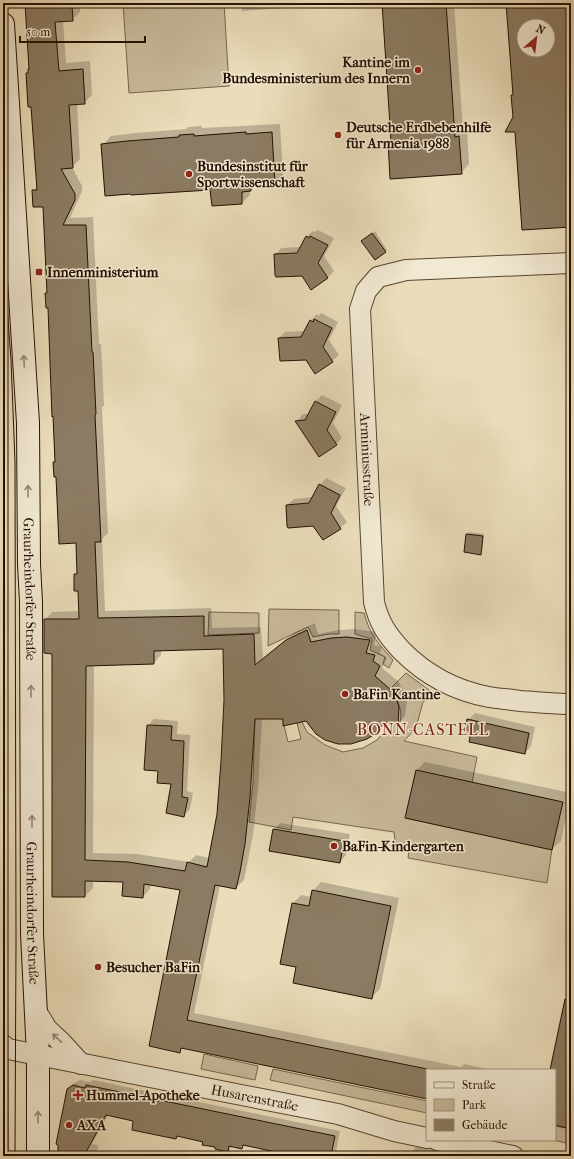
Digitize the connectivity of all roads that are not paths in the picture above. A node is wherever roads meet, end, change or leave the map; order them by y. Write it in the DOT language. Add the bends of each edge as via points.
graph roads {
  1 [pos="3,24"];
  2 [pos="571,263"];
  3 [pos="571,704"];
  4 [pos="36,1011"];
  5 [pos="5,1050"];
  6 [pos="38,1056"];
  7 [pos="81,1064"];
  8 [pos="426,1138"];
  9 [pos="442,1141"];
  10 [pos="38,1156"];
  11 [pos="513,1156"];
  4 -- 1 [label="main road, Graurheindorfer Straße, one-way" via="32,934 28,423"];
  2 -- 3 [label="street, Arminiusstraße" via="406,270 378,277 366,291 360,308 374,602 383,628 419,666 449,684 489,697"];
  4 -- 6 [label="main road, Graurheindorfer Straße"];
  7 -- 4 [label="street, one-way" via="47,1029"];
  5 -- 6 [label="street, Husarenstraße"];
  6 -- 7 [label="street, Husarenstraße"];
  10 -- 6 [label="main road, Graurheindorfer Straße, one-way"];
  7 -- 8 [label="street, Husarenstraße" via="338,1114"];
  9 -- 11 [label="street"];
}
